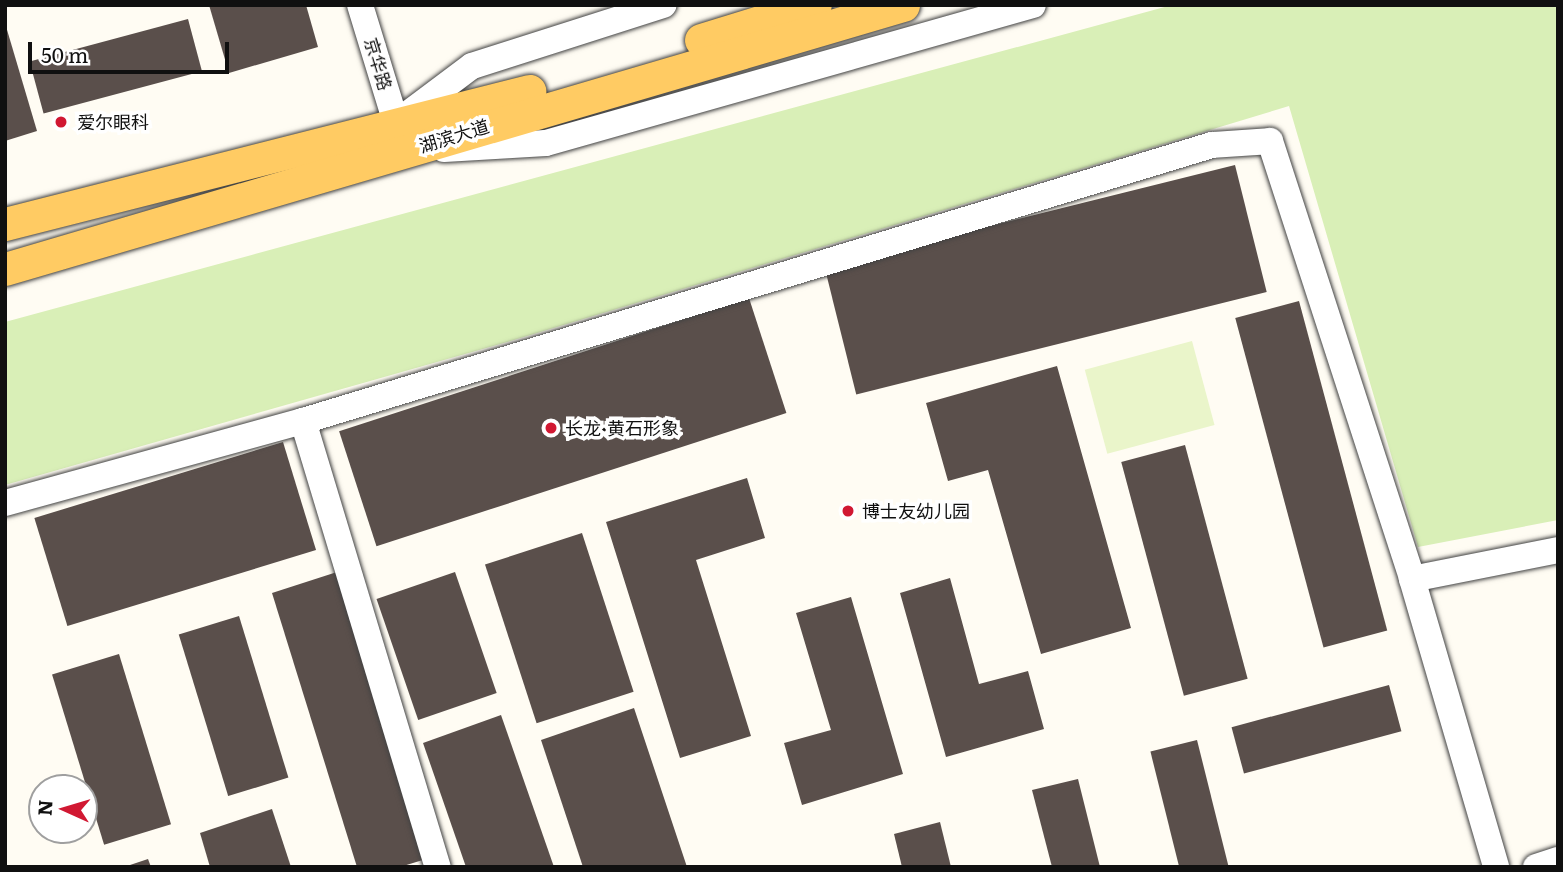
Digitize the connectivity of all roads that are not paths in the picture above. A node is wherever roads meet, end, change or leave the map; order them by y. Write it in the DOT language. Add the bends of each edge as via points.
graph roads {
  1 [pos="360,5"];
  2 [pos="663,5"];
  3 [pos="815,5"];
  4 [pos="903,5"];
  5 [pos="1033,5"];
  6 [pos="398,137"];
  7 [pos="5,224"];
  8 [pos="5,269"];
  9 [pos="303,421"];
  10 [pos="5,503"];
  11 [pos="1558,550"];
  12 [pos="1412,579"];
  13 [pos="1558,860"];
  14 [pos="438,867"];
  15 [pos="1496,867"];
  16 [pos="1536,867"];
  1 -- 6 [label="street, 京华路"];
  2 -- 6 [label="street" via="472,66"];
  3 -- 6 [label="main road, 湖滨大道"];
  4 -- 6 [label="main road, 湖滨大道"];
  5 -- 6 [label="street" via="546,143"];
  6 -- 7 [label="main road, 湖滨大道"];
  6 -- 8 [label="main road, 湖滨大道"];
  9 -- 10 [label="street"];
  9 -- 12 [label="street" via="1212,145 1270,141"];
  9 -- 14 [label="street"];
  11 -- 12 [label="street"];
  12 -- 15 [label="street"];
  13 -- 16 [label="street"];
}
